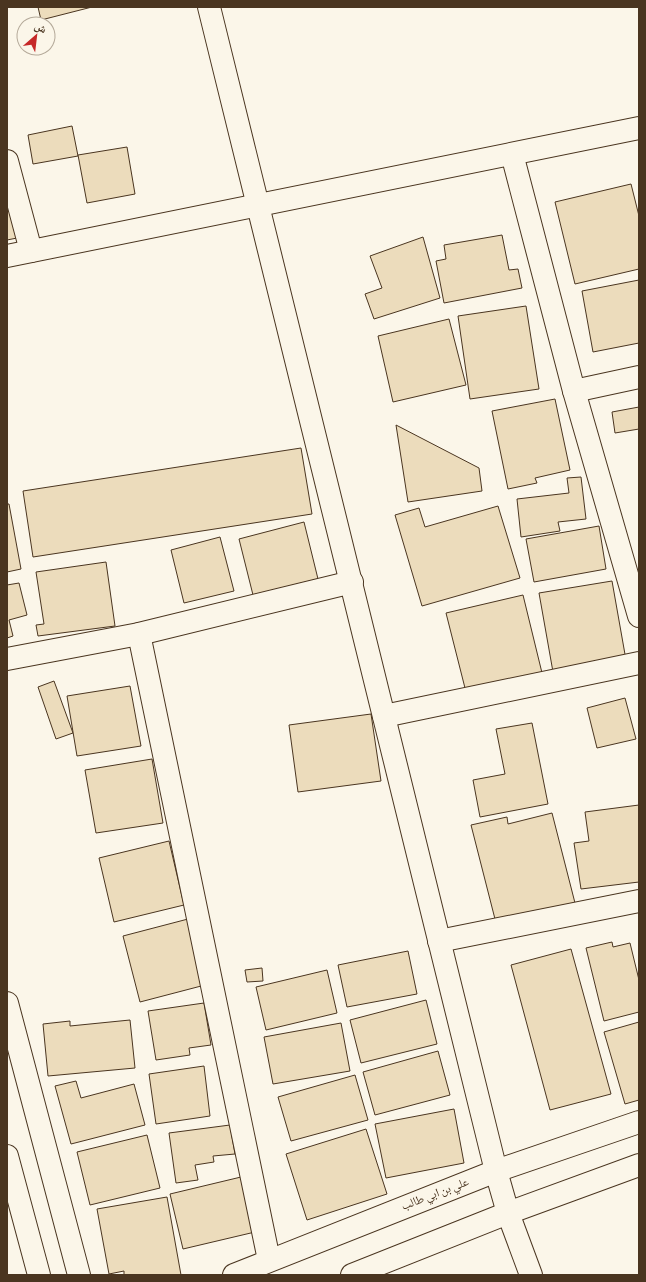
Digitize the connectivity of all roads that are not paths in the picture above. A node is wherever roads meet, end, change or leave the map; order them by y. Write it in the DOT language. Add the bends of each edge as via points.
graph roads {
  1 [pos="209,7"];
  2 [pos="639,128"];
  3 [pos="512,154"];
  4 [pos="7,161"];
  5 [pos="258,205"];
  6 [pos="31,251"];
  7 [pos="7,256"];
  8 [pos="639,377"];
  9 [pos="574,391"];
  10 [pos="352,582"];
  11 [pos="639,616"];
  12 [pos="139,634"];
  13 [pos="7,659"];
  14 [pos="639,663"];
  15 [pos="384,716"];
  16 [pos="639,901"];
  17 [pos="439,941"];
  18 [pos="7,1003"];
  19 [pos="639,1122"];
  20 [pos="7,1156"];
  21 [pos="639,1165"];
  22 [pos="496,1171"];
  23 [pos="508,1213"];
  24 [pos="269,1260"];
  25 [pos="39,1275"];
  26 [pos="79,1275"];
  27 [pos="234,1275"];
  28 [pos="352,1275"];
  29 [pos="531,1275"];
  1 -- 5 [label="street"];
  2 -- 3 [label="street"];
  3 -- 5 [label="street"];
  3 -- 9 [label="street"];
  4 -- 6 [label="street"];
  5 -- 6 [label="street"];
  5 -- 10 [label="street"];
  6 -- 7 [label="street"];
  8 -- 9 [label="street"];
  9 -- 11 [label="street"];
  10 -- 12 [label="street"];
  10 -- 15 [label="street"];
  12 -- 13 [label="street"];
  12 -- 24 [label="street"];
  14 -- 15 [label="street"];
  15 -- 17 [label="street"];
  16 -- 17 [label="street"];
  17 -- 22 [label="street"];
  18 -- 26 [label="street"];
  19 -- 22 [label="street, علي بن ابي طالب"];
  20 -- 25 [label="street"];
  21 -- 23 [label="street"];
  22 -- 23 [label="street"];
  22 -- 24 [label="street, علي بن ابي طالب"];
  23 -- 28 [label="street"];
  23 -- 29 [label="street"];
  24 -- 27 [label="street, علي بن ابي طالب"];
}
